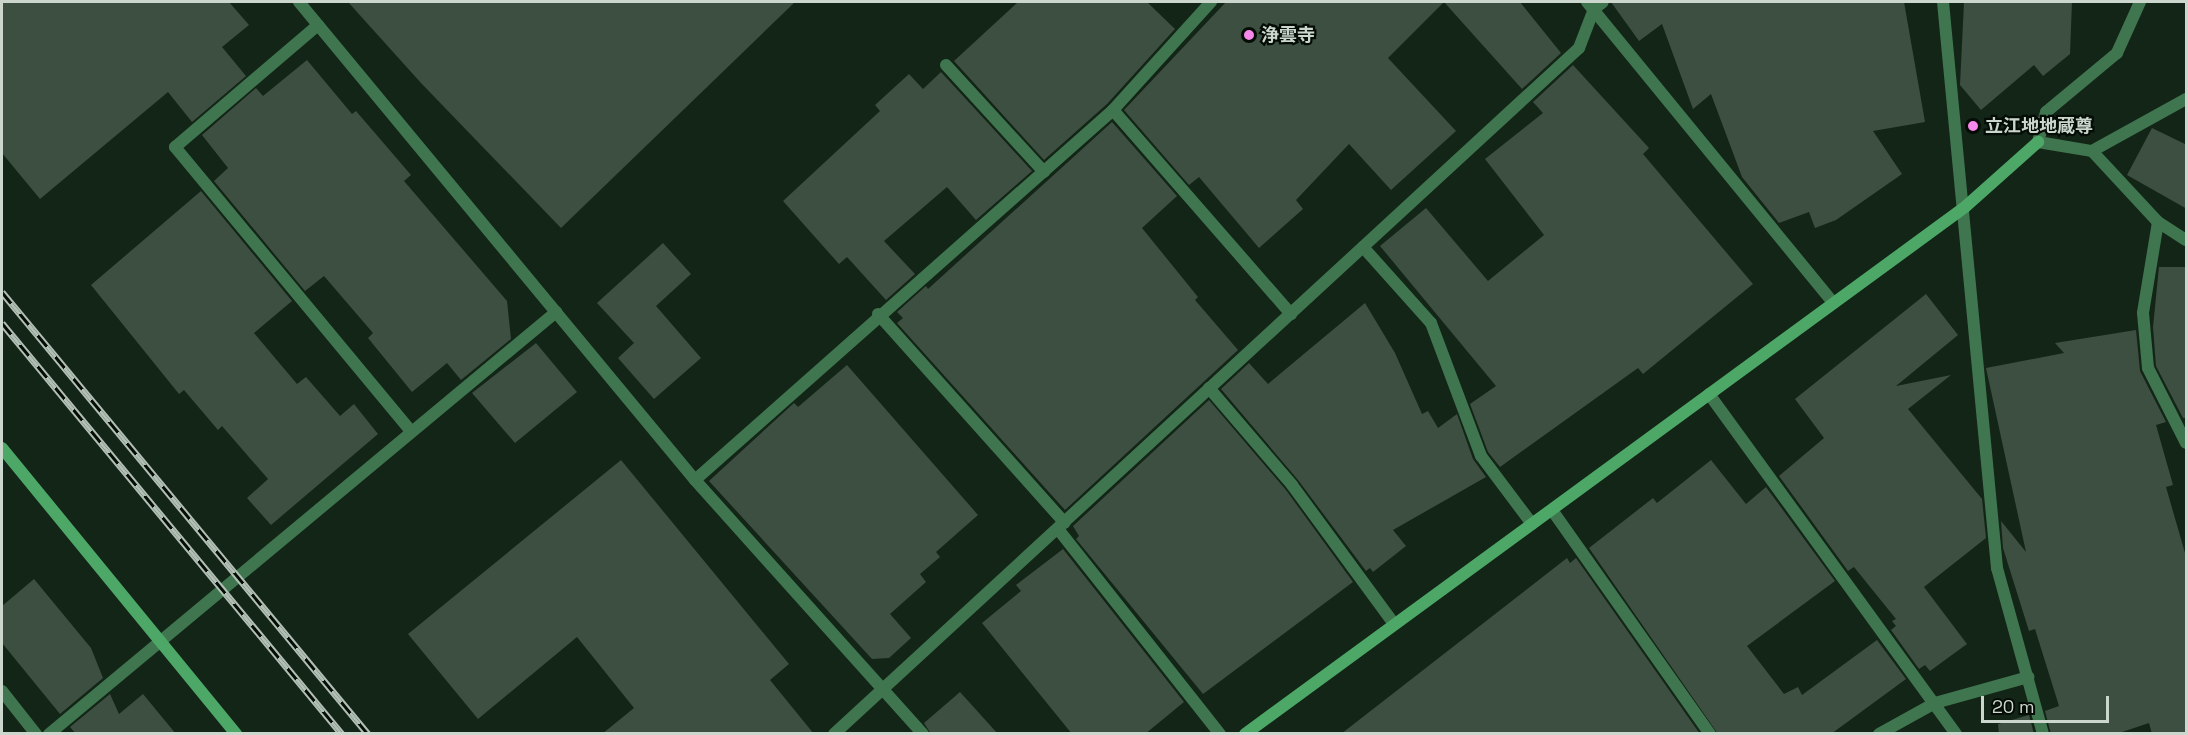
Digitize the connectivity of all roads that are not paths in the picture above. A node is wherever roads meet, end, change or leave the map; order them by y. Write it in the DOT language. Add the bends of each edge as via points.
graph roads {
  1 [pos="299,2"];
  2 [pos="1211,2"];
  3 [pos="1943,2"];
  4 [pos="2140,2"];
  5 [pos="1595,4"];
  6 [pos="318,25"];
  7 [pos="946,66"];
  8 [pos="2187,99"];
  9 [pos="1113,110"];
  10 [pos="2038,142"];
  11 [pos="2092,151"];
  12 [pos="1044,172"];
  13 [pos="1965,207"];
  14 [pos="2158,222"];
  15 [pos="2187,240"];
  16 [pos="1363,247"];
  17 [pos="1833,303"];
  18 [pos="556,312"];
  19 [pos="878,314"];
  20 [pos="1291,314"];
  21 [pos="1209,388"];
  22 [pos="1709,394"];
  23 [pos="411,431"];
  24 [pos="2187,443"];
  25 [pos="2,448"];
  26 [pos="695,480"];
  27 [pos="1552,510"];
  28 [pos="1532,524"];
  29 [pos="1061,526"];
  30 [pos="1394,624"];
  31 [pos="158,639"];
  32 [pos="2028,677"];
  33 [pos="884,690"];
  34 [pos="2,692"];
  35 [pos="1935,703"];
  36 [pos="36,734"];
  37 [pos="49,734"];
  38 [pos="236,734"];
  39 [pos="834,734"];
  40 [pos="923,734"];
  41 [pos="1220,734"];
  42 [pos="1245,734"];
  43 [pos="1710,734"];
  44 [pos="1879,734"];
  45 [pos="1956,734"];
  46 [pos="2043,734"];
  1 -- 6 [label="street"];
  2 -- 9 [label="street"];
  3 -- 13 [label="street"];
  4 -- 10 [label="street" via="2117,53 2046,112"];
  5 -- 16 [label="street" via="1579,48"];
  5 -- 17 [label="street"];
  6 -- 18 [label="street"];
  6 -- 23 [label="street" via="175,147"];
  7 -- 12 [label="street"];
  8 -- 11 [label="street"];
  9 -- 12 [label="street"];
  9 -- 20 [label="street"];
  10 -- 11 [label="street"];
  10 -- 13 [label="street"];
  11 -- 14 [label="street"];
  12 -- 19 [label="street"];
  13 -- 17 [label="street"];
  13 -- 32 [label="street" via="1997,568"];
  14 -- 15 [label="street"];
  14 -- 24 [label="street" via="2143,313 2148,368"];
  16 -- 20 [label="street"];
  16 -- 28 [label="street" via="1431,323 1481,456"];
  17 -- 22 [label="street"];
  18 -- 23 [label="street"];
  18 -- 26 [label="street"];
  19 -- 26 [label="street"];
  19 -- 29 [label="street"];
  20 -- 21 [label="street"];
  21 -- 29 [label="street"];
  21 -- 30 [label="street" via="1292,485"];
  22 -- 27 [label="street"];
  22 -- 35 [label="street"];
  23 -- 31 [label="street"];
  25 -- 31 [label="street"];
  26 -- 33 [label="street"];
  27 -- 28 [label="street"];
  27 -- 43 [label="street"];
  28 -- 30 [label="street"];
  29 -- 33 [label="street"];
  29 -- 41 [label="street"];
  30 -- 42 [label="street"];
  31 -- 37 [label="street"];
  31 -- 38 [label="street"];
  32 -- 35 [label="street"];
  32 -- 46 [label="street"];
  33 -- 39 [label="street"];
  33 -- 40 [label="street"];
  34 -- 36 [label="street"];
  35 -- 44 [label="street"];
  35 -- 45 [label="street"];
}
